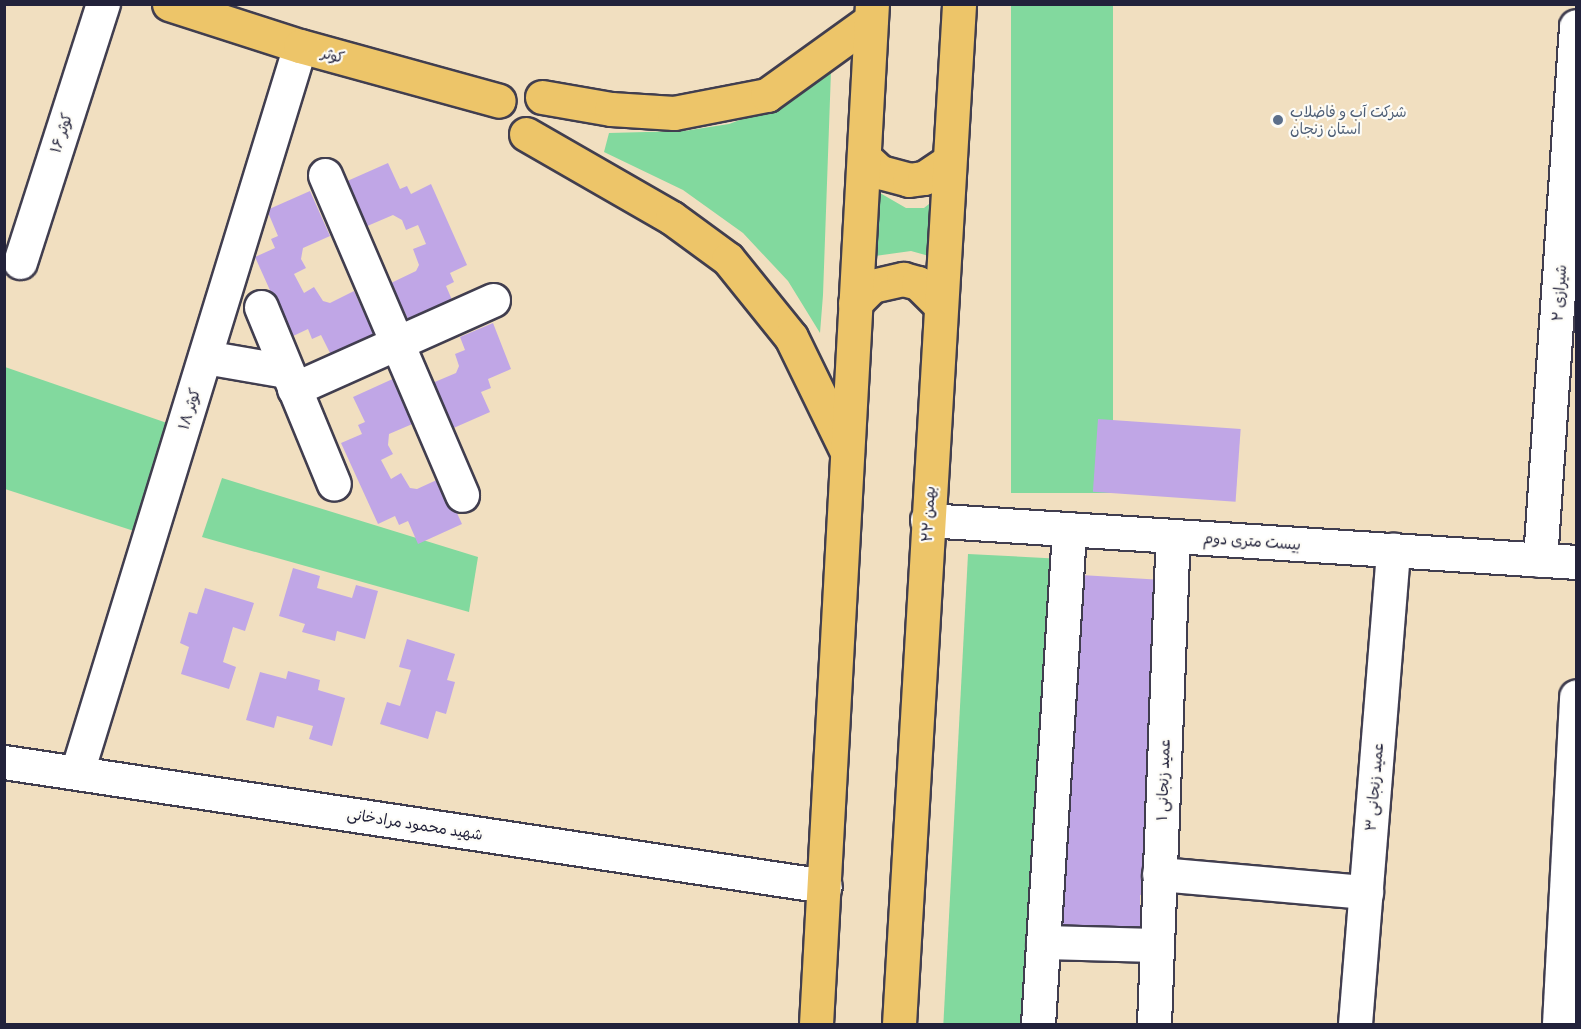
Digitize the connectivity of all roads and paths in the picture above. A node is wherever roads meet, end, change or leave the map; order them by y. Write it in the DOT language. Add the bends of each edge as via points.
graph roads {
  1 [pos="103,4"];
  2 [pos="169,4"];
  3 [pos="959,4"];
  4 [pos="872,12"];
  5 [pos="1576,26"];
  6 [pos="300,46"];
  7 [pos="542,97"];
  8 [pos="499,101"];
  9 [pos="526,134"];
  10 [pos="1572,154"];
  11 [pos="865,158"];
  12 [pos="949,160"];
  13 [pos="324,175"];
  14 [pos="20,262"];
  15 [pos="493,300"];
  16 [pos="855,303"];
  17 [pos="940,305"];
  18 [pos="261,307"];
  19 [pos="399,343"];
  20 [pos="205,357"];
  21 [pos="290,380"];
  22 [pos="847,452"];
  23 [pos="334,484"];
  24 [pos="462,495"];
  25 [pos="927,520"];
  26 [pos="1069,529"];
  27 [pos="1173,536"];
  28 [pos="1393,550"];
  29 [pos="1540,560"];
  30 [pos="1576,562"];
  31 [pos="1576,696"];
  32 [pos="4,762"];
  33 [pos="77,772"];
  34 [pos="1160,874"];
  35 [pos="825,886"];
  36 [pos="1366,892"];
  37 [pos="1043,942"];
  38 [pos="1156,945"];
  39 [pos="1569,971"];
  40 [pos="816,1024"];
  41 [pos="899,1024"];
  42 [pos="1038,1024"];
  43 [pos="1154,1024"];
  44 [pos="1357,1024"];
  45 [pos="1559,1024"];
  1 -- 14 [label="street, کوثر ۱۶"];
  2 -- 6 [label="main road, کوثر"];
  3 -- 12 [label="main road, ۲۲ بهمن"];
  4 -- 7 [label="main road" via="767,95 674,113 611,109"];
  4 -- 11 [label="main road"];
  5 -- 10 [label="street, شیرازی ۲"];
  6 -- 8 [label="main road, کوثر"];
  6 -- 20 [label="street, کوثر ۱۸"];
  7 -- 8 [label="main road" via="524,86 514,87"];
  7 -- 9 [label="main road" via="544,120"];
  8 -- 9 [label="main road" via="500,121 507,129"];
  9 -- 22 [label="main road" via="672,218 728,259 791,337"];
  10 -- 29 [label="street, شیرازی ۲"];
  11 -- 12 [label="main road" via="880,172 909,180 924,178"];
  11 -- 16 [label="main road"];
  12 -- 17 [label="main road, ۲۲ بهمن"];
  13 -- 19 [label="street"];
  15 -- 19 [label="street"];
  16 -- 17 [label="main road" via="872,286 903,279 925,288"];
  16 -- 22 [label="main road"];
  17 -- 25 [label="main road, ۲۲ بهمن"];
  18 -- 21 [label="street"];
  19 -- 21 [label="street"];
  19 -- 24 [label="street"];
  20 -- 21 [label="street"];
  20 -- 33 [label="street, کوثر ۱۸"];
  21 -- 23 [label="street"];
  22 -- 35 [label="main road"];
  25 -- 26 [label="street, بیست متری دوم"];
  25 -- 41 [label="main road, ۲۲ بهمن"];
  26 -- 27 [label="street, بیست متری دوم"];
  26 -- 37 [label="street"];
  27 -- 28 [label="street, بیست متری دوم"];
  27 -- 34 [label="street, عمید زنجانی ۱"];
  28 -- 29 [label="street, بیست متری دوم"];
  28 -- 36 [label="street, عمید زنجانی ۳"];
  29 -- 30 [label="street, بیست متری دوم"];
  31 -- 39 [label="street"];
  32 -- 33 [label="street, شهید محمود مرادخانی"];
  33 -- 35 [label="street, شهید محمود مرادخانی"];
  34 -- 36 [label="street"];
  34 -- 38 [label="street, عمید زنجانی ۱"];
  35 -- 40 [label="main road"];
  36 -- 44 [label="street, عمید زنجانی ۳"];
  37 -- 38 [label="street"];
  37 -- 42 [label="street"];
  38 -- 43 [label="street, عمید زنجانی ۱"];
  39 -- 45 [label="street"];
}
